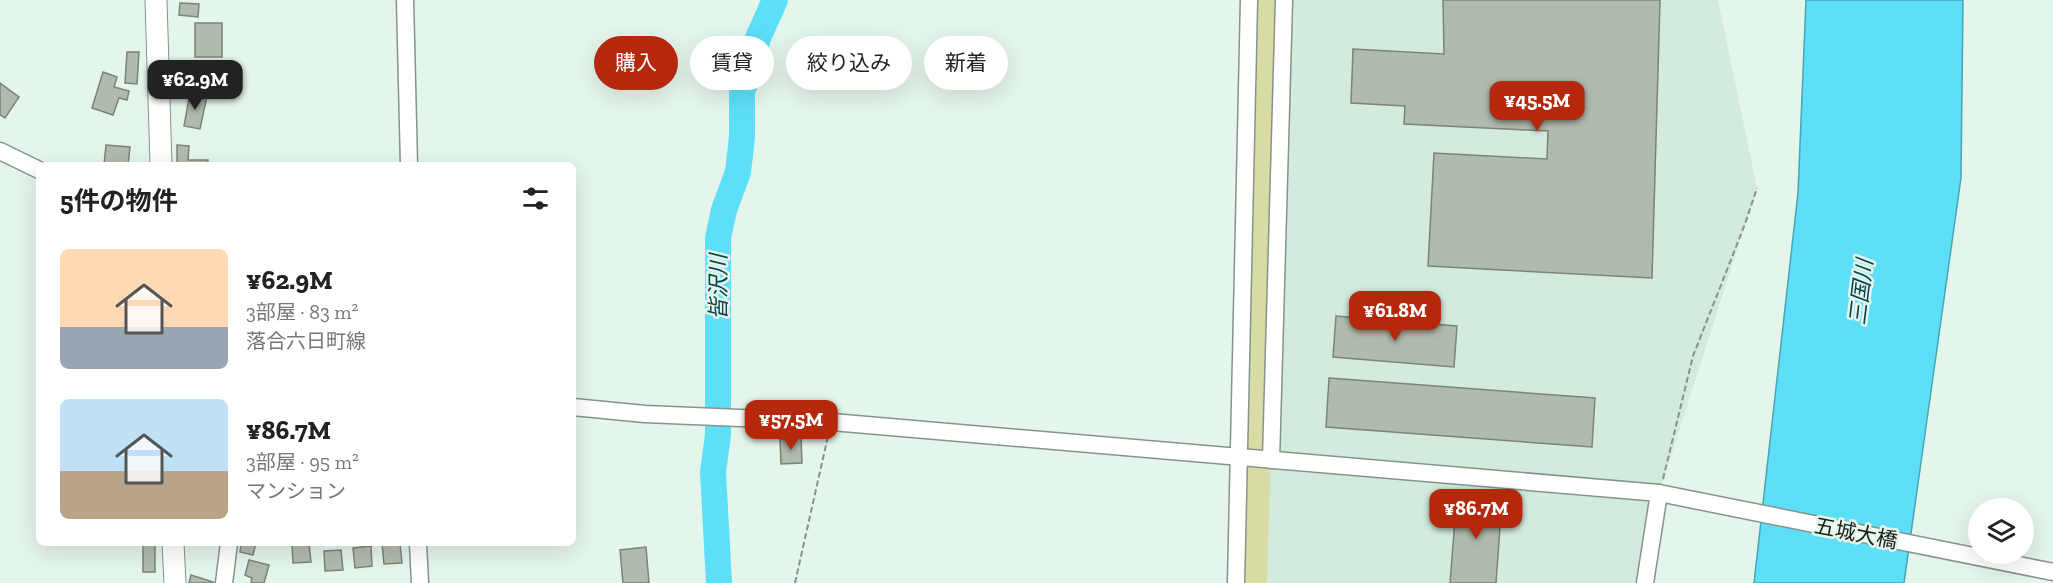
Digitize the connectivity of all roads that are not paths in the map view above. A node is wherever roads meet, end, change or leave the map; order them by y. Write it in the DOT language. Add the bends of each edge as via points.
graph roads {
  1 [pos="156,0"];
  2 [pos="405,0"];
  3 [pos="1249,0"];
  4 [pos="1284,0"];
  5 [pos="0,151"];
  6 [pos="161,162"];
  7 [pos="409,162"];
  8 [pos="36,169"];
  9 [pos="576,407"];
  10 [pos="1239,457"];
  11 [pos="1271,460"];
  12 [pos="1659,493"];
  13 [pos="173,546"];
  14 [pos="229,546"];
  15 [pos="418,546"];
  16 [pos="2053,572"];
  17 [pos="175,583"];
  18 [pos="224,583"];
  19 [pos="420,583"];
  20 [pos="1236,583"];
  21 [pos="1646,583"];
  1 -- 6 [label="main road"];
  2 -- 7 [label="street"];
  3 -- 10 [label="street"];
  4 -- 11 [label="street"];
  5 -- 8 [label="street"];
  9 -- 10 [label="street, 五城大橋" via="832,422"];
  10 -- 11 [label="street, 五城大橋"];
  10 -- 20 [label="street"];
  11 -- 12 [label="street, 五城大橋"];
  12 -- 16 [label="street, 五城大橋"];
  12 -- 21 [label="street"];
  13 -- 17 [label="main road"];
  14 -- 18 [label="street"];
  15 -- 19 [label="street"];
}
